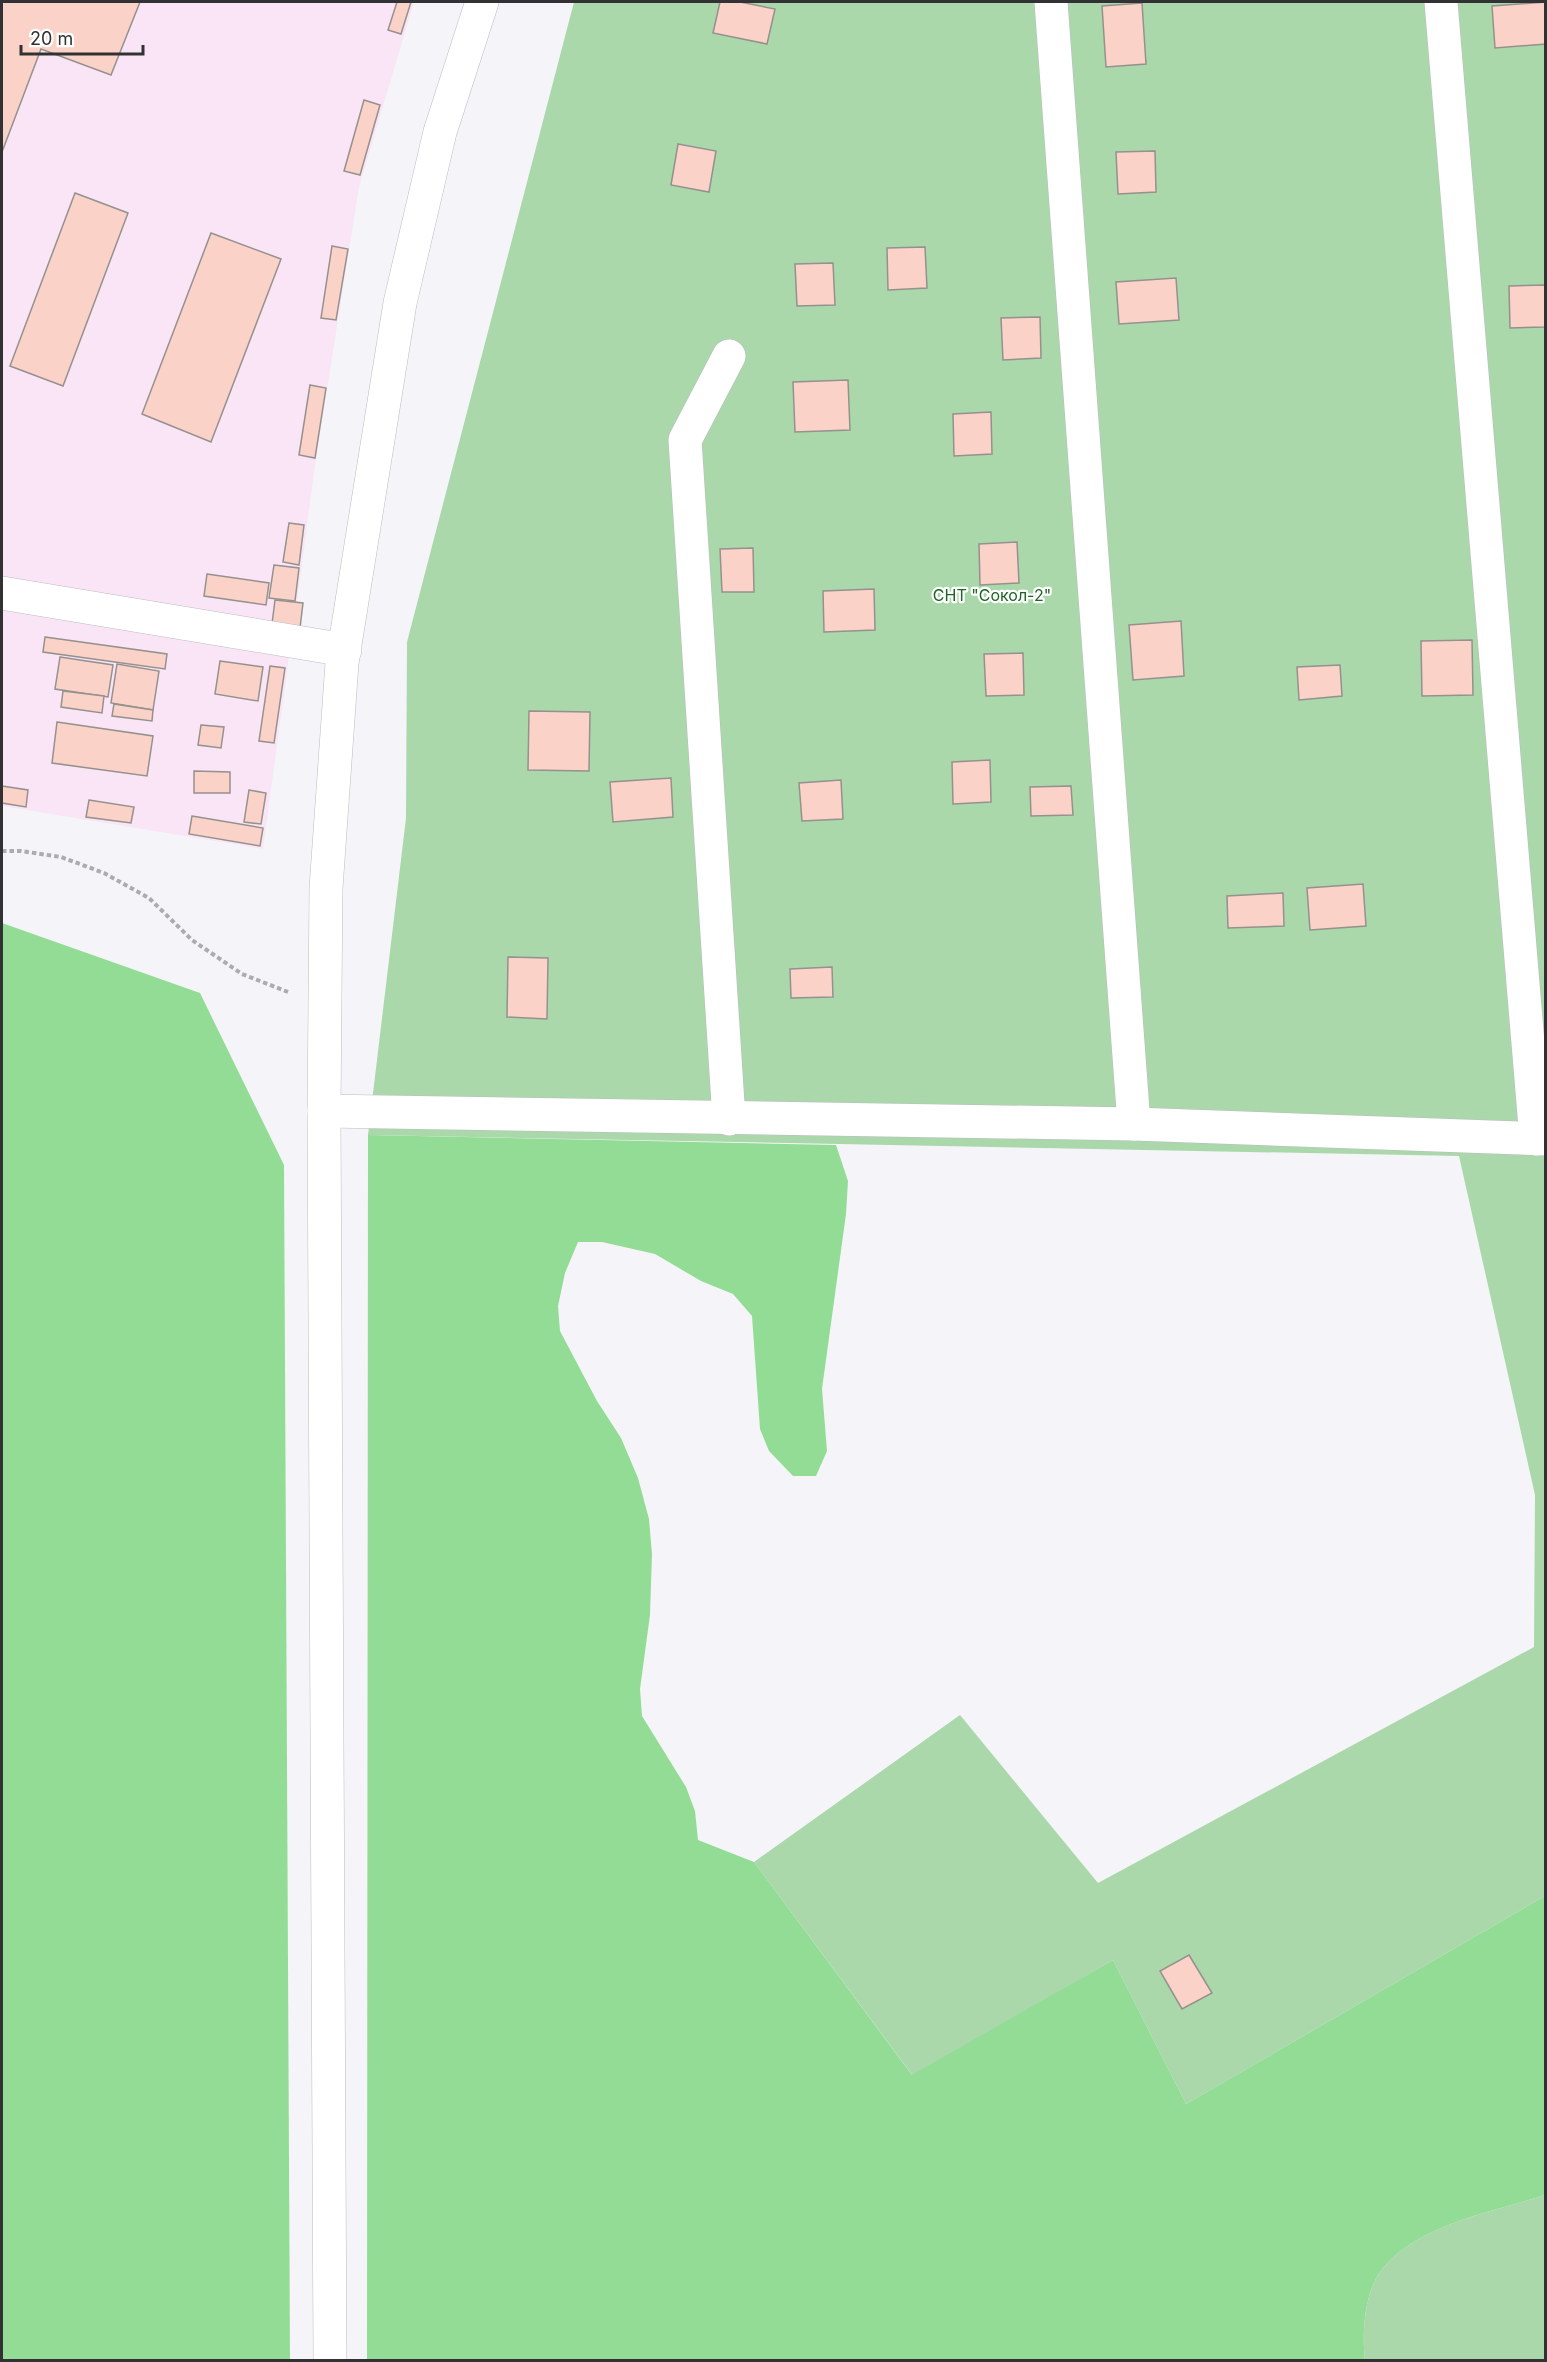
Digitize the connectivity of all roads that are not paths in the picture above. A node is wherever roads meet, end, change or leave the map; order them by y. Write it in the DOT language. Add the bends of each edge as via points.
graph roads {
  1 [pos="482,2"];
  2 [pos="1051,2"];
  3 [pos="1441,2"];
  4 [pos="729,356"];
  5 [pos="2,594"];
  6 [pos="345,650"];
  7 [pos="324,1111"];
  8 [pos="729,1119"];
  9 [pos="1134,1124"];
  10 [pos="1541,1139"];
  11 [pos="330,2361"];
  1 -- 6 [label="street" via="440,132 400,303"];
  2 -- 9 [label="street"];
  3 -- 10 [label="street"];
  4 -- 8 [label="street" via="685,440"];
  5 -- 6 [label="street"];
  6 -- 7 [label="street" via="326,888"];
  7 -- 8 [label="street"];
  7 -- 11 [label="street"];
  8 -- 9 [label="street"];
  9 -- 10 [label="street"];
}
